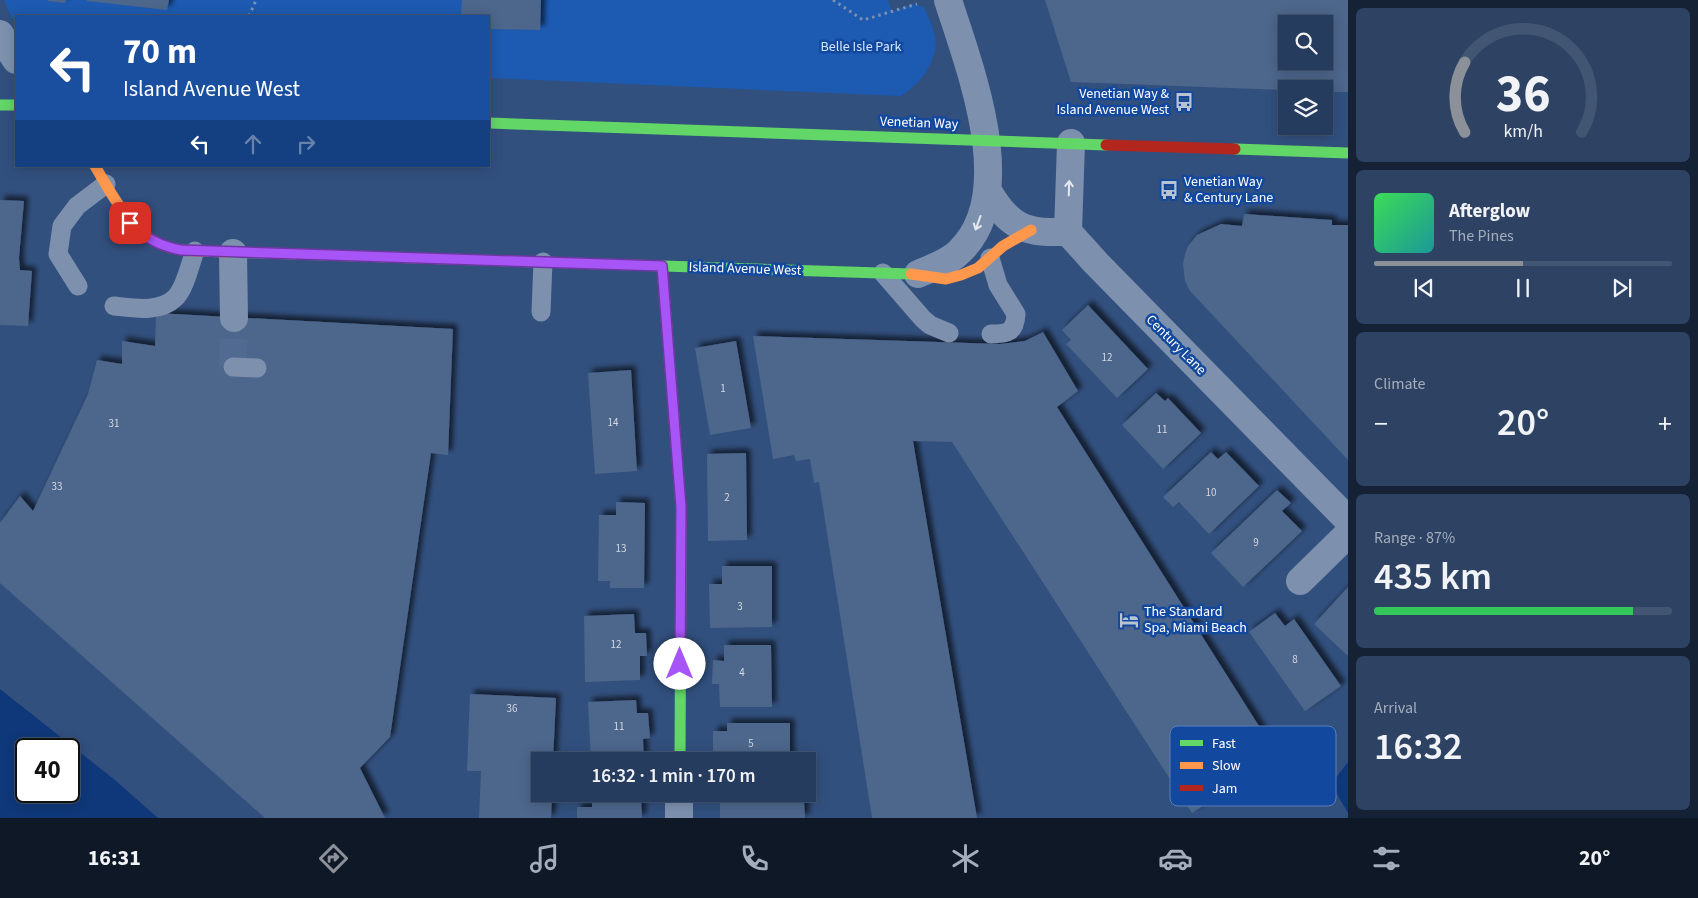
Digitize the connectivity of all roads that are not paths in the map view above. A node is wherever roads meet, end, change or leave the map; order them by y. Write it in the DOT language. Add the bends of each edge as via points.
graph roads {
  1 [pos="948,0"];
  2 [pos="0,34"];
  3 [pos="15,58"];
  4 [pos="0,105"];
  5 [pos="15,106"];
  6 [pos="490,123"];
  7 [pos="986,140"];
  8 [pos="1071,143"];
  9 [pos="1348,154"];
  10 [pos="96,167"];
  11 [pos="106,184"];
  12 [pos="988,191"];
  13 [pos="1031,230"];
  14 [pos="1068,232"];
  15 [pos="195,251"];
  16 [pos="233,253"];
  17 [pos="990,258"];
  18 [pos="543,262"];
  19 [pos="662,266"];
  20 [pos="883,273"];
  21 [pos="918,274"];
  22 [pos="78,286"];
  23 [pos="114,306"];
  24 [pos="541,312"];
  25 [pos="234,318"];
  26 [pos="949,333"];
  27 [pos="991,334"];
  28 [pos="233,367"];
  29 [pos="257,368"];
  30 [pos="1348,520"];
  31 [pos="1348,534"];
  32 [pos="1300,581"];
  33 [pos="680,752"];
  34 [pos="679,802"];
  35 [pos="679,818"];
  1 -- 7 [label="street, Island Avenue West" via="976,91"];
  2 -- 3 [label="street"];
  4 -- 5 [label="street"];
  6 -- 7 [label="street, Venetian Way"];
  7 -- 8 [label="street, Venetian Way"];
  7 -- 12 [label="street, Island Avenue West"];
  8 -- 9 [label="street, Venetian Way"];
  14 -- 8 [label="street, one-way"];
  10 -- 11 [label="street, Island Avenue West"];
  11 -- 15 [label="street, Island Avenue West" via="130,223 141,234 168,248"];
  11 -- 22 [label="lane" via="77,206 62,226 58,254"];
  12 -- 13 [label="street" via="1015,224"];
  12 -- 21 [label="street, Island Avenue West, one-way" via="975,231 958,254"];
  13 -- 14 [label="street"];
  13 -- 17 [label="street, Island Avenue West" via="1003,246"];
  14 -- 30 [label="street, Century Lane"];
  15 -- 16 [label="street, Island Avenue West"];
  15 -- 23 [label="lane" via="175,298 158,308"];
  16 -- 18 [label="street, Island Avenue West"];
  16 -- 25 [label="street"];
  17 -- 21 [label="street, Island Avenue West" via="978,268 946,279"];
  17 -- 27 [label="lane" via="998,285 1016,314 1009,332"];
  18 -- 19 [label="street, Island Avenue West"];
  18 -- 24 [label="lane"];
  19 -- 20 [label="street, Island Avenue West"];
  19 -- 33 [label="street" via="681,507"];
  20 -- 21 [label="street, Island Avenue West"];
  20 -- 26 [label="lane" via="923,319"];
  28 -- 29 [label="lane"];
  31 -- 32 [label="street"];
  34 -- 35 [label="street"];
}
